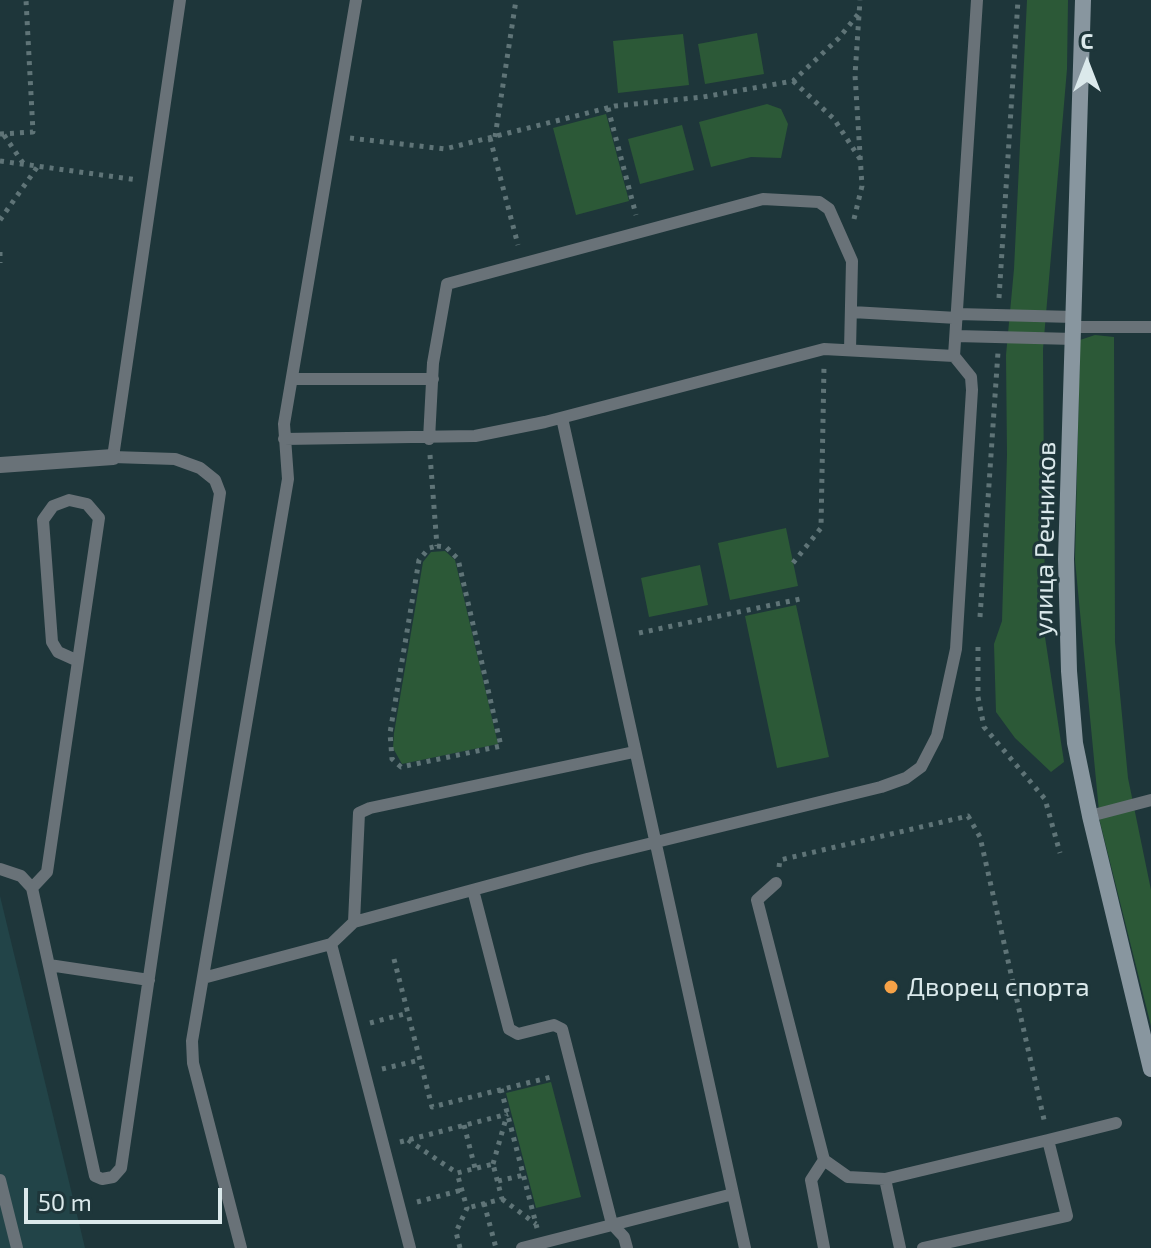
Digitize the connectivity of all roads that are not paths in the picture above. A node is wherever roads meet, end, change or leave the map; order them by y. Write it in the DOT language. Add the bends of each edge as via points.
graph roads {
  1 [pos="180,0"];
  2 [pos="356,0"];
  3 [pos="977,0"];
  4 [pos="1083,0"];
  5 [pos="852,312"];
  6 [pos="957,316"];
  7 [pos="1151,327"];
  8 [pos="1074,328"];
  9 [pos="956,336"];
  10 [pos="850,350"];
  11 [pos="954,356"];
  12 [pos="292,379"];
  13 [pos="433,379"];
  14 [pos="562,418"];
  15 [pos="284,439"];
  16 [pos="429,439"];
  17 [pos="113,457"];
  18 [pos="0,465"];
  19 [pos="78,661"];
  20 [pos="634,752"];
  21 [pos="1151,800"];
  22 [pos="1090,816"];
  23 [pos="653,843"];
  24 [pos="0,869"];
  25 [pos="776,883"];
  26 [pos="32,888"];
  27 [pos="473,890"];
  28 [pos="354,922"];
  29 [pos="331,944"];
  30 [pos="49,965"];
  31 [pos="203,978"];
  32 [pos="149,980"];
  33 [pos="1151,1069"];
  34 [pos="1116,1123"];
  35 [pos="1048,1140"];
  36 [pos="824,1160"];
  37 [pos="885,1179"];
  38 [pos="0,1180"];
  39 [pos="733,1194"];
  40 [pos="2,1195"];
  41 [pos="612,1224"];
  42 [pos="17,1248"];
  43 [pos="241,1248"];
  44 [pos="410,1248"];
  45 [pos="522,1248"];
  46 [pos="627,1248"];
  47 [pos="745,1248"];
  48 [pos="824,1248"];
  49 [pos="900,1248"];
  50 [pos="923,1248"];
  1 -- 17 [label="lane"];
  2 -- 12 [label="lane"];
  3 -- 6 [label="lane"];
  4 -- 8 [label="street, улица Речников"];
  5 -- 6 [label="lane"];
  5 -- 10 [label="lane"];
  5 -- 13 [label="lane" via="854,276 848,247 829,209 819,202 763,199 447,284"];
  6 -- 8 [label="lane" via="1000,315"];
  6 -- 9 [label="lane"];
  7 -- 8 [label="lane"];
  8 -- 9 [label="lane"];
  8 -- 22 [label="street, улица Речников" via="1066,559 1069,671 1075,743"];
  9 -- 11 [label="lane"];
  10 -- 11 [label="lane"];
  10 -- 14 [label="lane" via="824,349"];
  11 -- 23 [label="lane" via="971,377 972,390 956,649 937,736 921,767 881,787"];
  12 -- 13 [label="lane"];
  12 -- 15 [label="lane"];
  13 -- 16 [label="lane"];
  14 -- 16 [label="lane" via="475,436"];
  14 -- 20 [label="lane"];
  15 -- 16 [label="lane"];
  15 -- 31 [label="lane" via="288,479"];
  17 -- 18 [label="street"];
  17 -- 32 [label="lane" via="175,459 200,468 215,480 220,493"];
  19 -- 19 [label="lane" via="99,518 87,504 69,500 53,506 43,520 52,642 58,652"];
  19 -- 26 [label="lane" via="47,872"];
  20 -- 23 [label="lane"];
  20 -- 28 [label="lane" via="359,813"];
  21 -- 22 [label="lane"];
  22 -- 33 [label="street, улица Речников"];
  23 -- 27 [label="lane"];
  23 -- 39 [label="lane"];
  24 -- 26 [label="lane" via="21,876"];
  25 -- 36 [label="lane" via="757,900"];
  26 -- 30 [label="lane"];
  27 -- 28 [label="lane"];
  27 -- 41 [label="lane" via="509,1029 518,1034 559,1025"];
  28 -- 29 [label="lane"];
  29 -- 31 [label="lane"];
  29 -- 44 [label="lane"];
  30 -- 32 [label="lane"];
  30 -- 32 [label="lane" via="95,1176 102,1179 121,1168"];
  31 -- 43 [label="lane" via="193,1063"];
  34 -- 35 [label="lane"];
  35 -- 37 [label="lane"];
  35 -- 50 [label="lane" via="1067,1216"];
  36 -- 37 [label="lane" via="848,1177"];
  36 -- 48 [label="lane" via="811,1180"];
  37 -- 49 [label="lane"];
  38 -- 40 [label="lane"];
  39 -- 41 [label="lane"];
  39 -- 47 [label="lane"];
  40 -- 42 [label="lane"];
  41 -- 45 [label="lane"];
  41 -- 46 [label="lane"];
}
